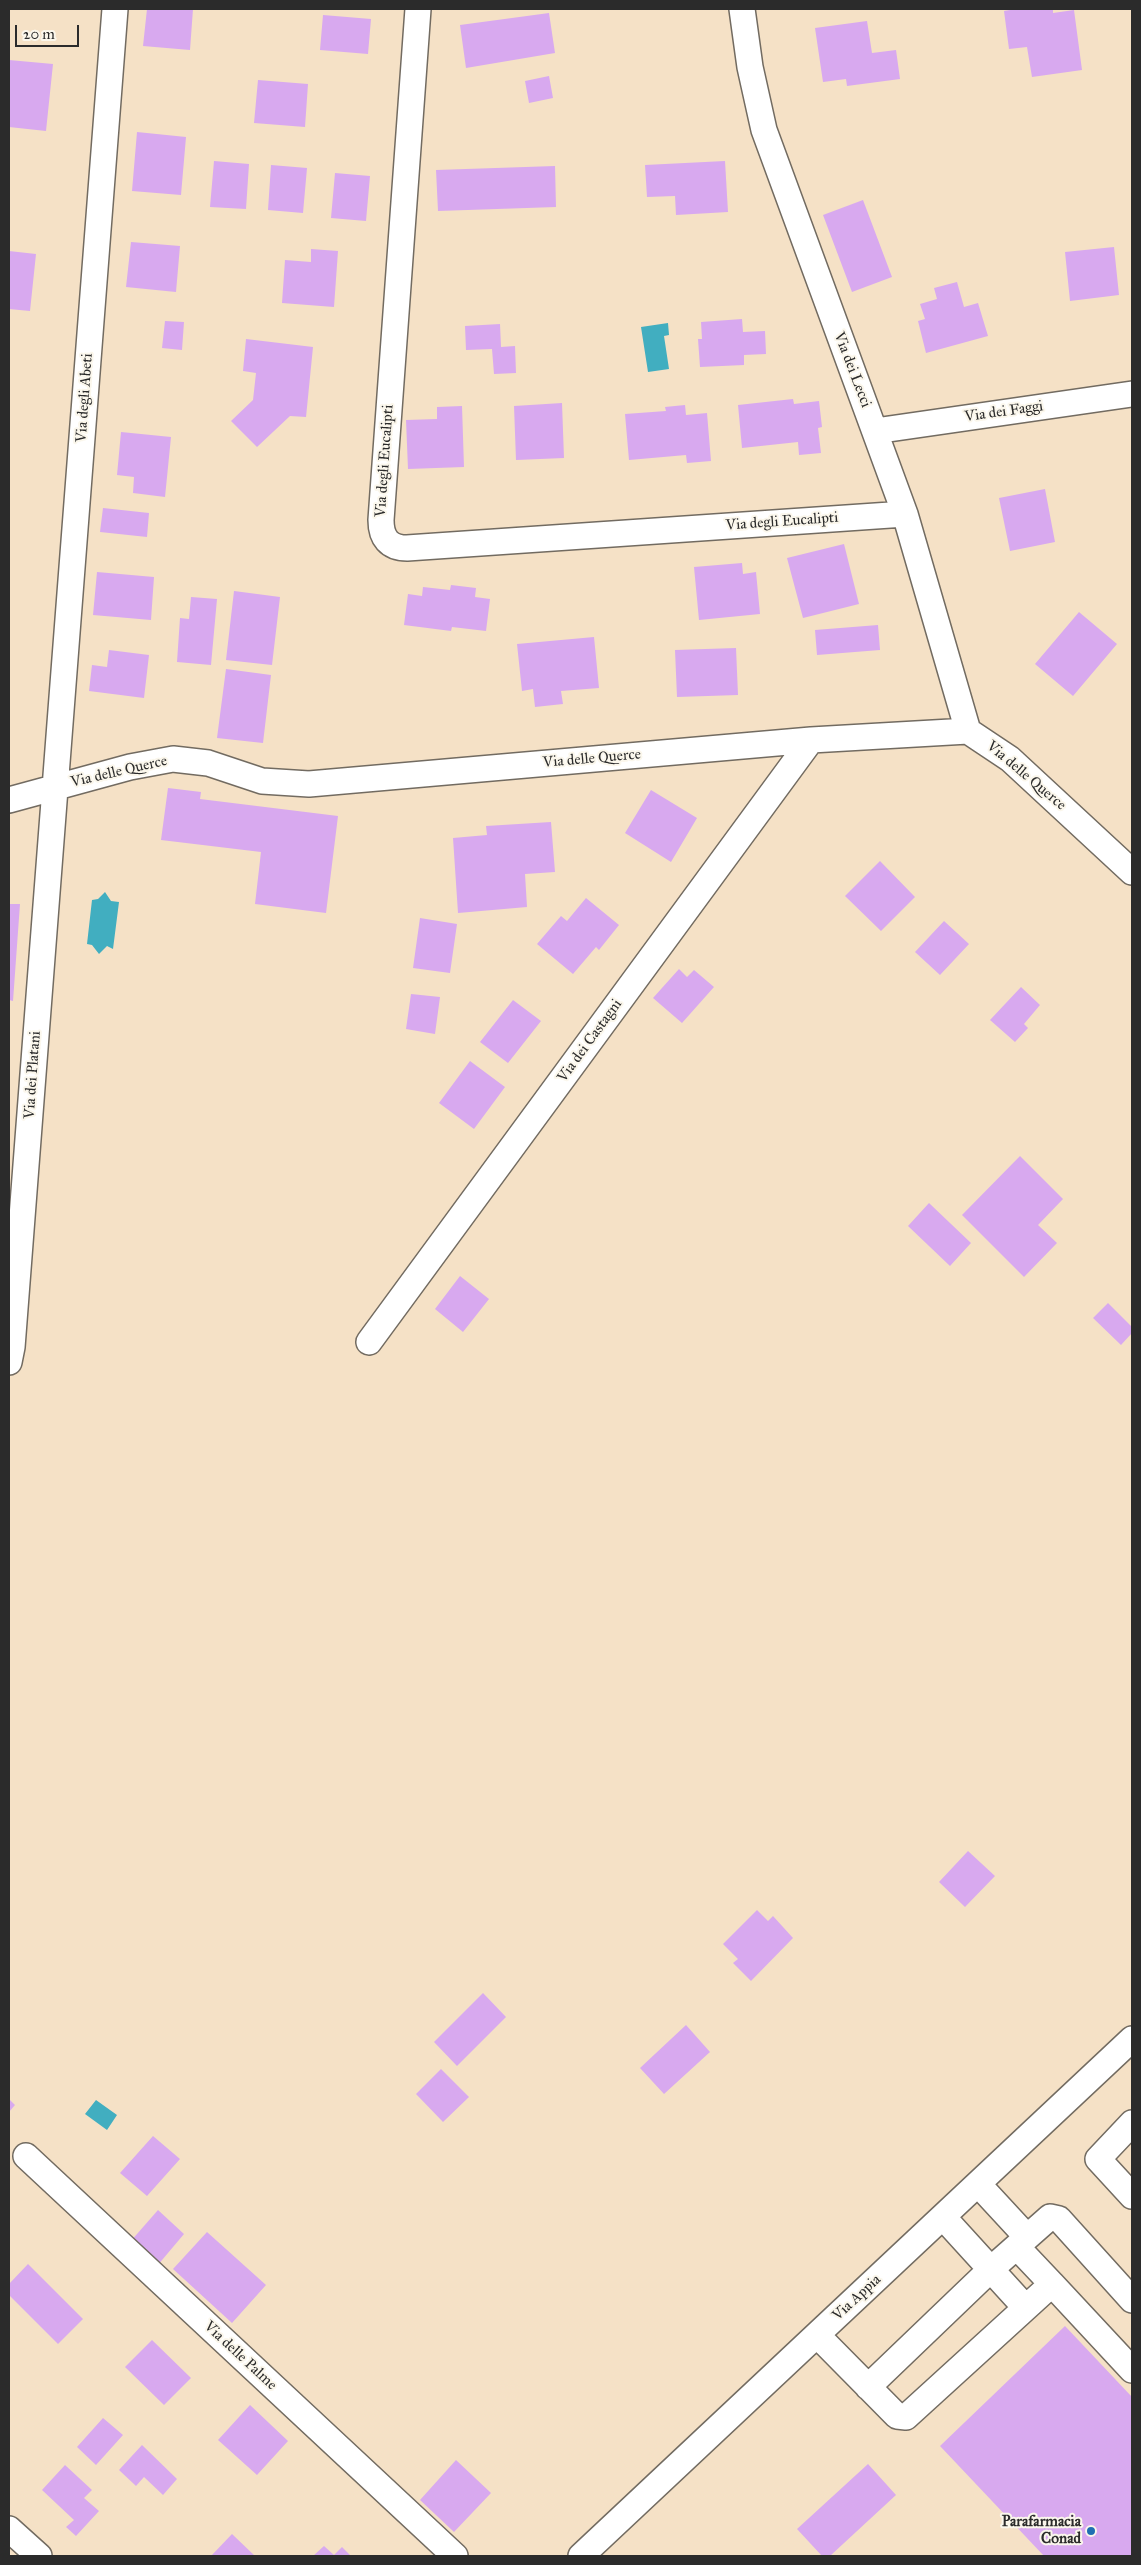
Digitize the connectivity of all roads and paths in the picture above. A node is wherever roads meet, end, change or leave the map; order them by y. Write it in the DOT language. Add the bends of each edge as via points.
graph roads {
  1 [pos="115,9"];
  2 [pos="418,9"];
  3 [pos="742,9"];
  4 [pos="1132,394"];
  5 [pos="875,431"];
  6 [pos="905,514"];
  7 [pos="968,731"];
  8 [pos="811,740"];
  9 [pos="54,788"];
  10 [pos="9,800"];
  11 [pos="1132,872"];
  12 [pos="369,1342"];
  13 [pos="9,1362"];
  14 [pos="1132,2039"];
  15 [pos="1132,2123"];
  16 [pos="26,2156"];
  17 [pos="978,2184"];
  18 [pos="1132,2196"];
  19 [pos="943,2217"];
  20 [pos="1022,2242"];
  21 [pos="990,2270"];
  22 [pos="1052,2284"];
  23 [pos="1130,2293"];
  24 [pos="1025,2307"];
  25 [pos="817,2335"];
  26 [pos="1132,2370"];
  27 [pos="868,2386"];
  28 [pos="9,2529"];
  29 [pos="39,2556"];
  30 [pos="454,2556"];
  31 [pos="581,2556"];
  1 -- 9 [label="street, Via degli Abeti"];
  2 -- 6 [label="street, Via degli Eucalipti" via="381,520 382,532 388,542 408,548"];
  3 -- 5 [label="street, Via dei Lecci" via="754,89 766,138"];
  4 -- 5 [label="street, Via dei Faggi"];
  5 -- 6 [label="street, Via dei Lecci"];
  6 -- 7 [label="street, Via dei Lecci"];
  7 -- 8 [label="street, Via delle Querce"];
  7 -- 11 [label="street, Via delle Querce" via="1010,759"];
  8 -- 9 [label="street, Via delle Querce" via="304,784 262,781 208,764 173,759"];
  8 -- 12 [label="street, Via dei Castagni"];
  9 -- 10 [label="street, Via delle Querce"];
  9 -- 13 [label="street, Via dei Platani"];
  14 -- 17 [label="street, Via Appia"];
  15 -- 18 [label="street" via="1098,2159"];
  16 -- 30 [label="street, Via delle Palme"];
  17 -- 19 [label="street, Via Appia"];
  17 -- 20 [label="street"];
  19 -- 21 [label="street"];
  19 -- 25 [label="street, Via Appia"];
  20 -- 21 [label="street"];
  20 -- 22 [label="street"];
  20 -- 23 [label="street" via="1050,2217 1056,2217"];
  21 -- 24 [label="street"];
  21 -- 27 [label="street"];
  22 -- 24 [label="street"];
  22 -- 26 [label="street"];
  24 -- 27 [label="street" via="906,2417 896,2416"];
  25 -- 27 [label="street"];
  25 -- 31 [label="street, Via Appia"];
  28 -- 29 [label="street"];
}
